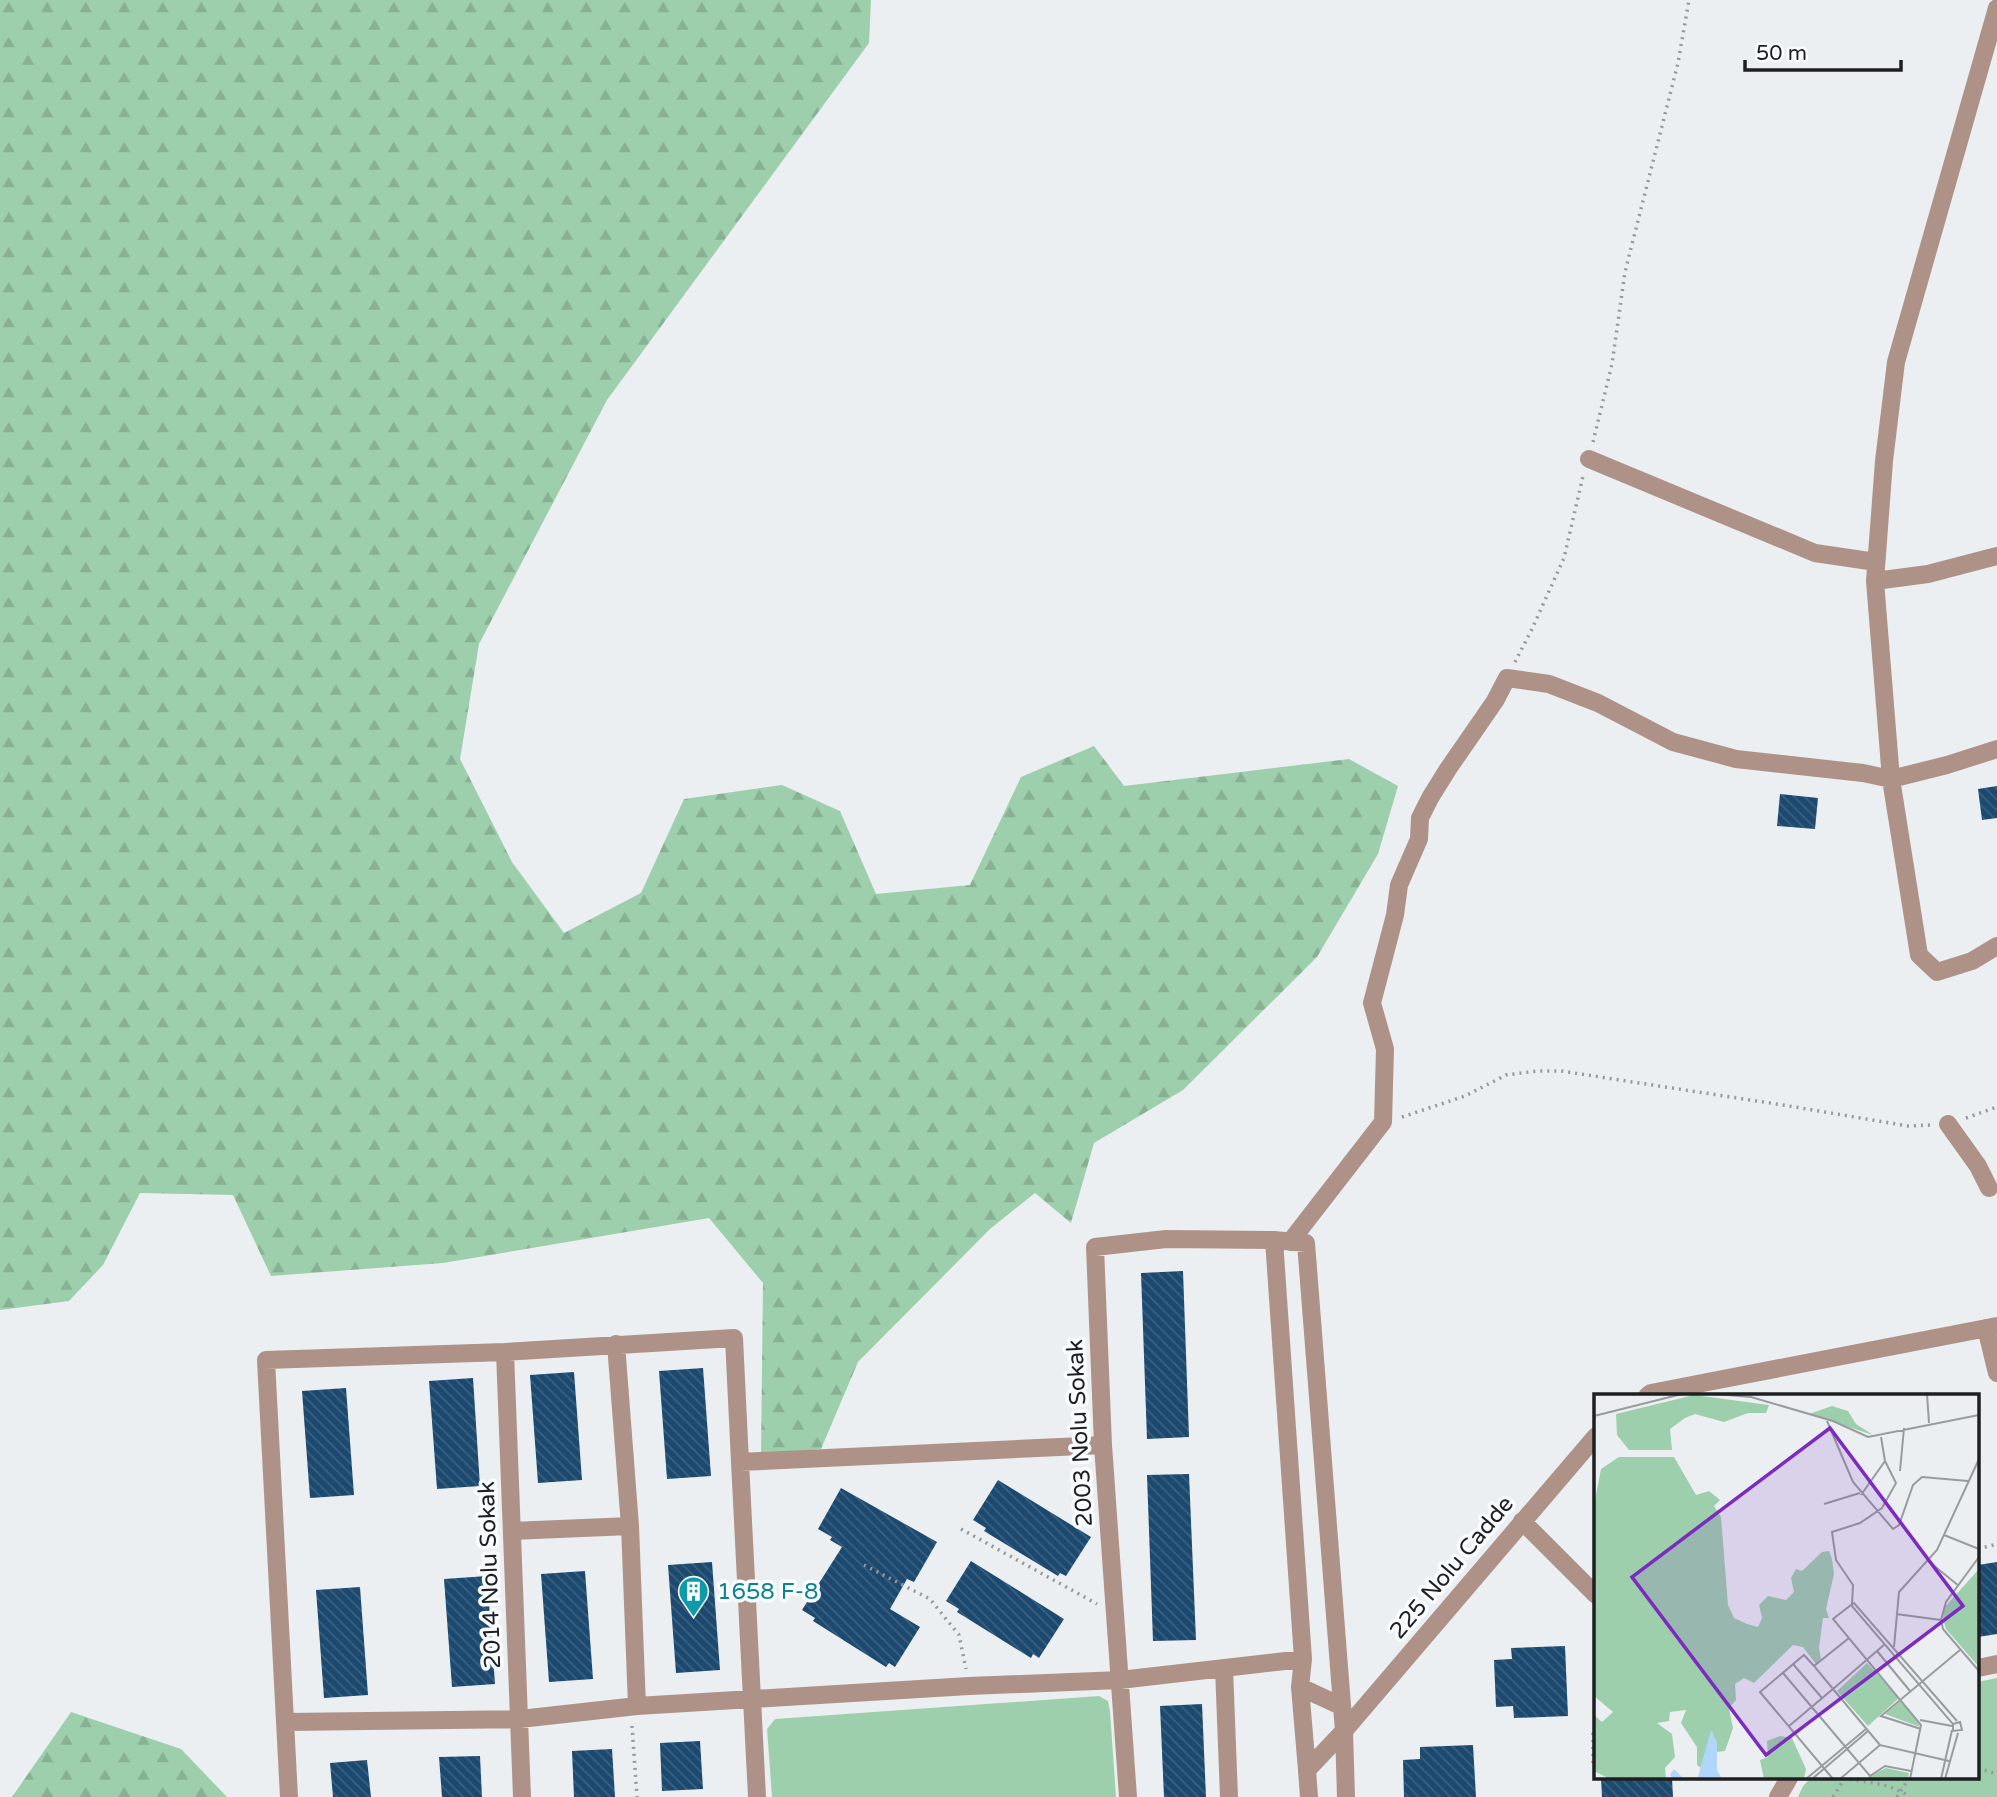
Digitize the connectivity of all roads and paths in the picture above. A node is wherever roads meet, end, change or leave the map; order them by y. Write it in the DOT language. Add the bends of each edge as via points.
graph roads {
  1 [pos="1689,0"];
  2 [pos="1997,8"];
  3 [pos="1589,459"];
  4 [pos="1997,556"];
  5 [pos="1876,562"];
  6 [pos="1875,581"];
  7 [pos="1507,678"];
  8 [pos="1997,749"];
  9 [pos="1891,779"];
  10 [pos="1997,946"];
  11 [pos="1997,1107"];
  12 [pos="1383,1122"];
  13 [pos="1948,1124"];
  14 [pos="1989,1188"];
  15 [pos="1282,1241"];
  16 [pos="1991,1327"];
  17 [pos="616,1344"];
  18 [pos="505,1352"];
  19 [pos="1997,1373"];
  20 [pos="1650,1394"];
  21 [pos="1594,1438"];
  22 [pos="1103,1445"];
  23 [pos="740,1462"];
  24 [pos="1522,1521"];
  25 [pos="630,1527"];
  26 [pos="961,1528"];
  27 [pos="512,1531"];
  28 [pos="1997,1544"];
  29 [pos="1980,1548"];
  30 [pos="864,1565"];
  31 [pos="1594,1593"];
  32 [pos="1115,1614"];
  33 [pos="1303,1659"];
  34 [pos="1224,1668"];
  35 [pos="1120,1680"];
  36 [pos="970,1686"];
  37 [pos="1300,1687"];
  38 [pos="752,1699"];
  39 [pos="634,1706"];
  40 [pos="1341,1706"];
  41 [pos="520,1720"];
  42 [pos="286,1722"];
  43 [pos="1344,1731"];
  44 [pos="1594,1732"];
  45 [pos="1593,1763"];
  46 [pos="1307,1770"];
  47 [pos="1980,1770"];
  48 [pos="1997,1774"];
  49 [pos="1786,1780"];
  50 [pos="1842,1780"];
  51 [pos="1862,1780"];
  52 [pos="1907,1780"];
  53 [pos="289,1797"];
  54 [pos="522,1797"];
  55 [pos="637,1797"];
  56 [pos="757,1797"];
  57 [pos="1128,1797"];
  58 [pos="1229,1797"];
  59 [pos="1309,1797"];
  60 [pos="1346,1797"];
  61 [pos="1778,1797"];
  62 [pos="1833,1797"];
  63 [pos="1897,1797"];
  64 [pos="1910,1797"];
  1 -- 3 [label="path" via="1678,64 1625,272 1612,364"];
  2 -- 5 [label="street" via="1896,362"];
  3 -- 5 [label="street" via="1815,553"];
  3 -- 7 [label="path" via="1564,558"];
  4 -- 6 [label="street" via="1928,574"];
  5 -- 6 [label="street"];
  6 -- 9 [label="street"];
  7 -- 9 [label="street" via="1549,684 1598,703 1673,742 1736,758"];
  7 -- 12 [label="street" via="1430,798 1399,885 1372,1003 1385,1049"];
  8 -- 9 [label="street"];
  9 -- 10 [label="street" via="1919,955 1937,972 1972,961"];
  11 -- 13 [label="path"];
  12 -- 13 [label="path" via="1465,1096 1506,1075 1561,1071 1908,1126"];
  12 -- 15 [label="street"];
  13 -- 14 [label="street"];
  15 -- 22 [label="street, 2003 Nolu Sokak" via="1166,1239 1095,1247"];
  15 -- 33 [label="street"];
  15 -- 40 [label="street" via="1306,1244"];
  16 -- 19 [label="street"];
  16 -- 20 [label="street"];
  17 -- 18 [label="street"];
  17 -- 23 [label="street" via="734,1338"];
  17 -- 25 [label="street"];
  18 -- 27 [label="street, 2014 Nolu Sokak"];
  18 -- 42 [label="street" via="266,1360"];
  21 -- 24 [label="street, 225 Nolu Cadde"];
  22 -- 23 [label="street"];
  22 -- 32 [label="street, 2003 Nolu Sokak"];
  23 -- 38 [label="street"];
  24 -- 31 [label="street"];
  24 -- 43 [label="street, 225 Nolu Cadde"];
  25 -- 27 [label="street"];
  25 -- 39 [label="street"];
  26 -- 32 [label="path"];
  27 -- 41 [label="street, 2014 Nolu Sokak"];
  28 -- 29 [label="path"];
  30 -- 36 [label="path" via="930,1600 959,1635"];
  32 -- 35 [label="street, 2003 Nolu Sokak"];
  33 -- 34 [label="street"];
  33 -- 37 [label="street"];
  34 -- 35 [label="street"];
  34 -- 58 [label="street"];
  35 -- 36 [label="street"];
  35 -- 57 [label="street, 2003 Nolu Sokak"];
  36 -- 38 [label="street"];
  37 -- 40 [label="street"];
  37 -- 46 [label="street"];
  38 -- 39 [label="street"];
  38 -- 56 [label="street"];
  39 -- 41 [label="street"];
  39 -- 55 [label="path"];
  40 -- 43 [label="street"];
  41 -- 42 [label="street"];
  41 -- 54 [label="street, 2014 Nolu Sokak"];
  42 -- 53 [label="street"];
  43 -- 46 [label="street, 225 Nolu Cadde"];
  43 -- 60 [label="street"];
  44 -- 45 [label="path"];
  46 -- 59 [label="street"];
  47 -- 48 [label="path"];
  49 -- 61 [label="street"];
  50 -- 62 [label="path"];
  51 -- 64 [label="path" via="1897,1788"];
  52 -- 63 [label="path"];
}
